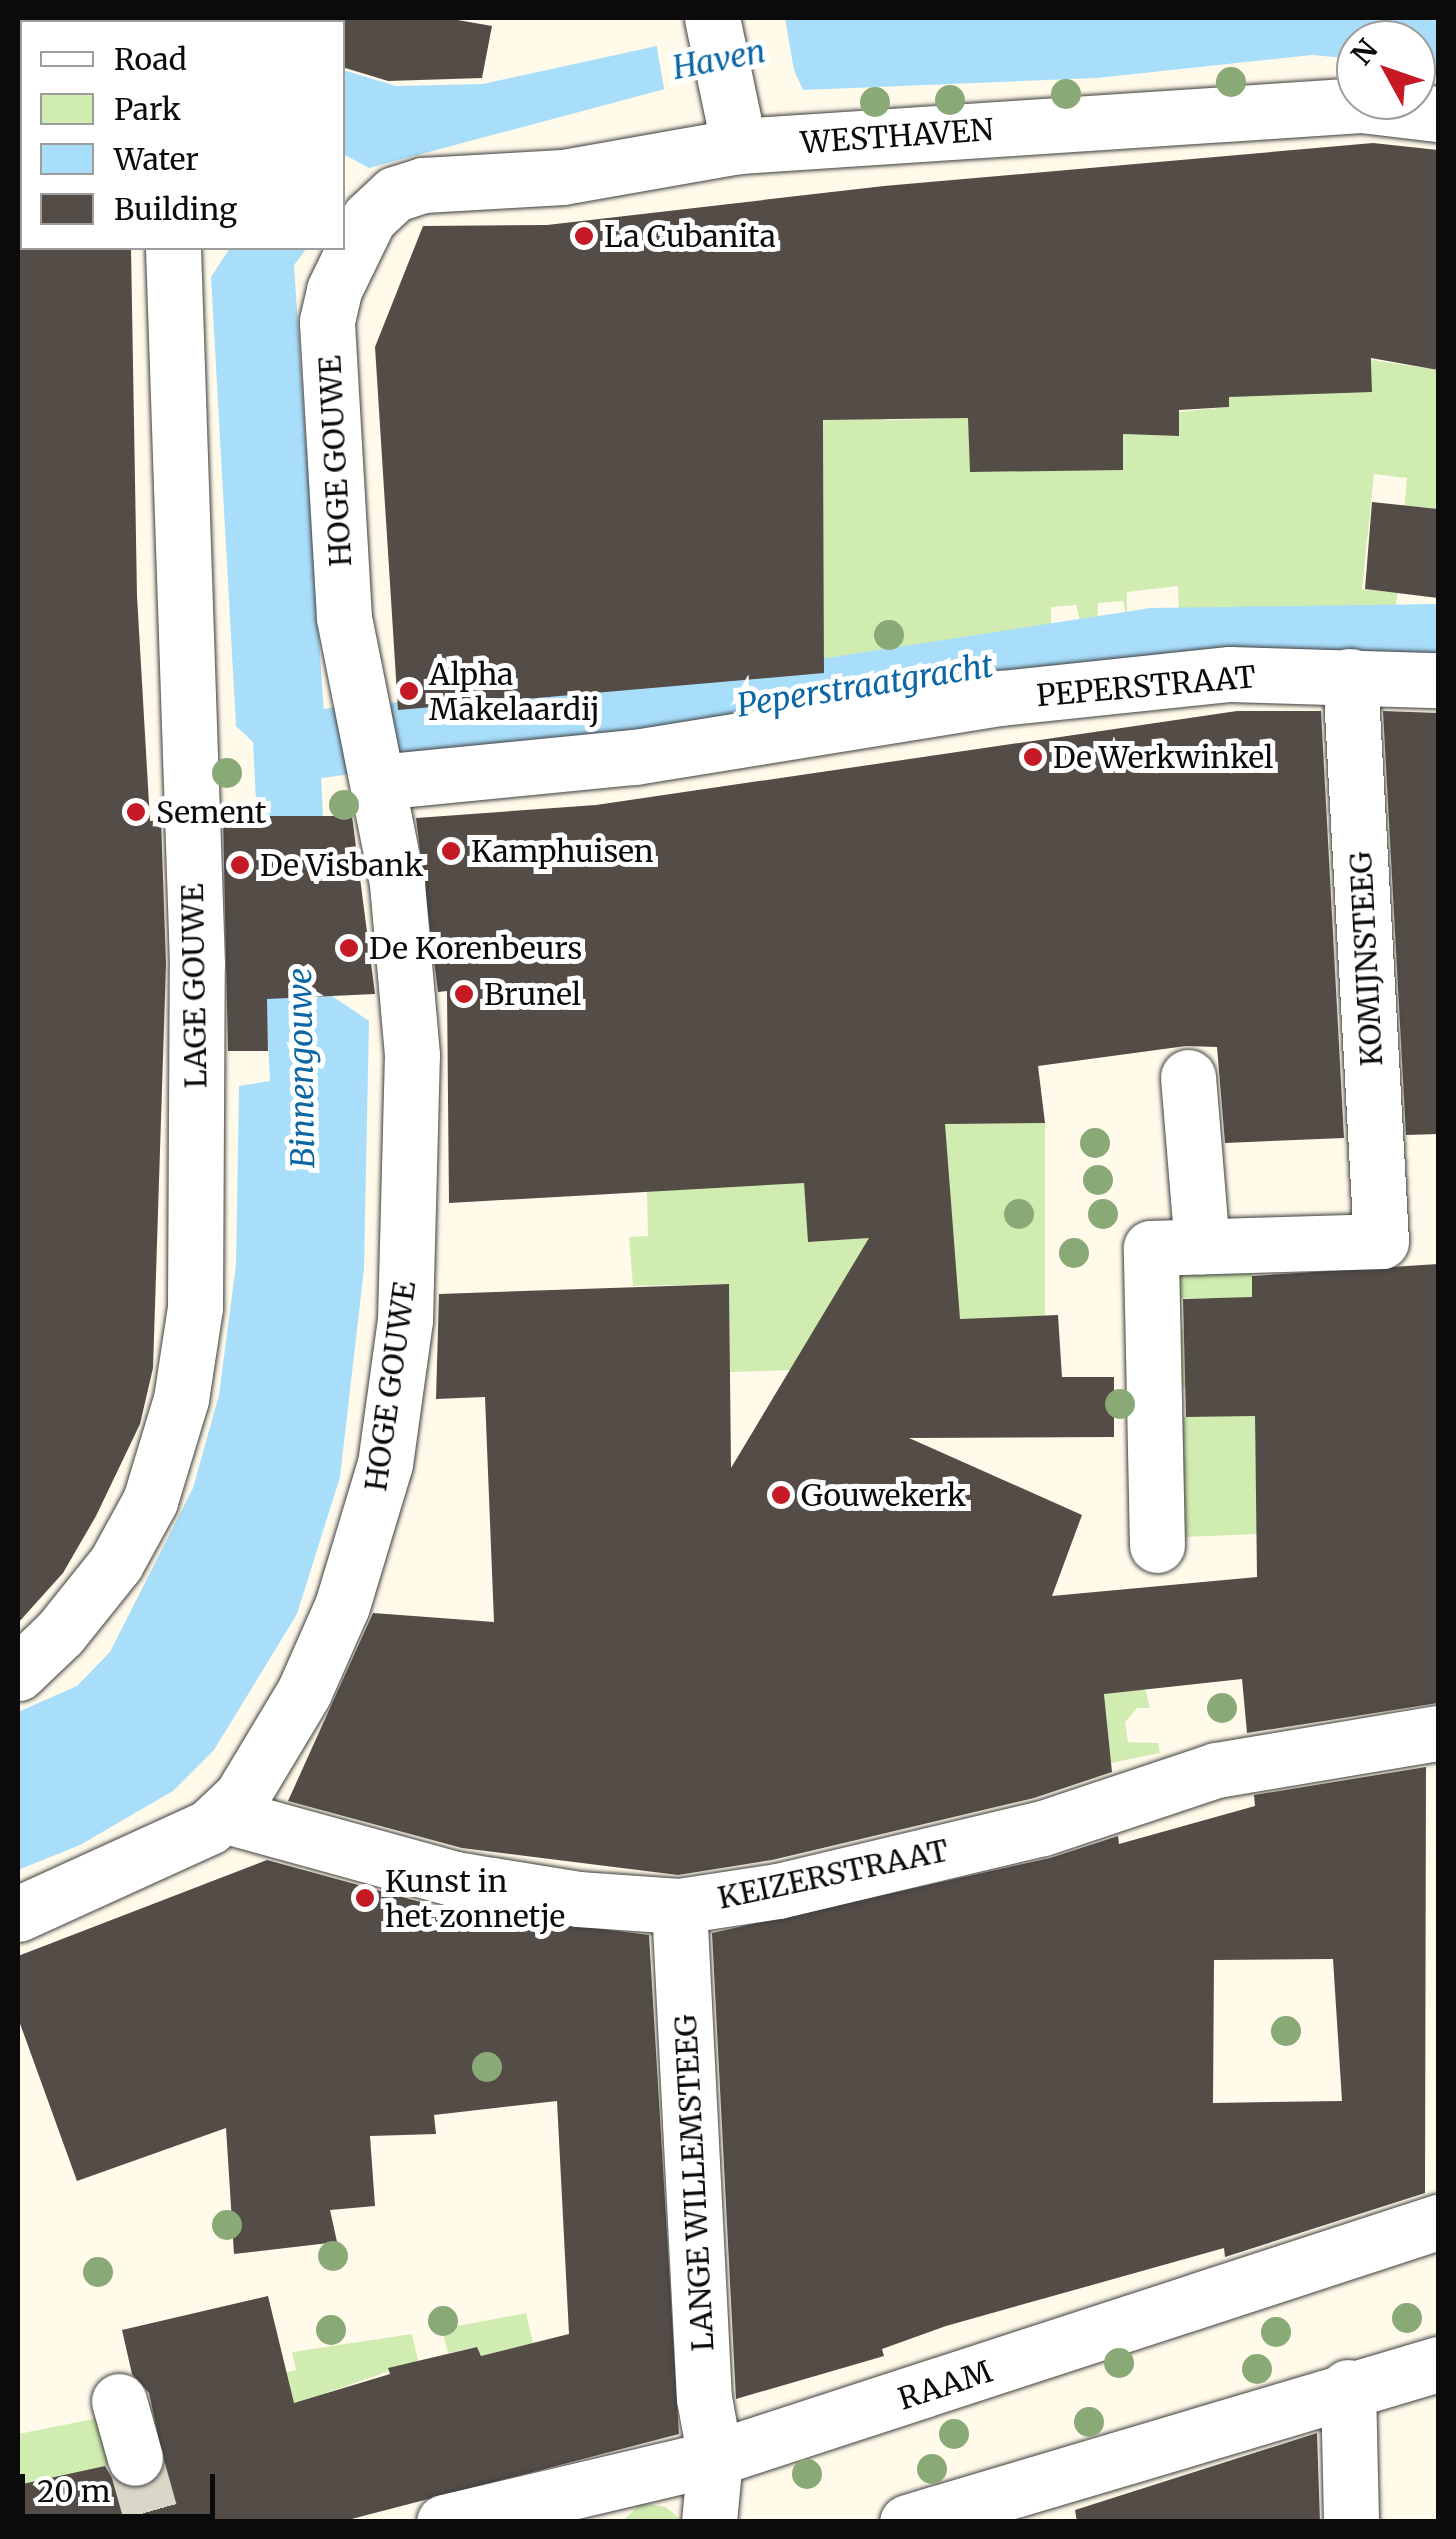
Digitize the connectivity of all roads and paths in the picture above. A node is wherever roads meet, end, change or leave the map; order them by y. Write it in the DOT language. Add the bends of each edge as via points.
graph roads {
  1 [pos="712,18"];
  2 [pos="1438,114"];
  3 [pos="734,120"];
  4 [pos="356,214"];
  5 [pos="174,250"];
  6 [pos="1350,676"];
  7 [pos="1438,680"];
  8 [pos="370,749"];
  9 [pos="1188,1077"];
  10 [pos="1202,1246"];
  11 [pos="1157,1545"];
  12 [pos="18,1672"];
  13 [pos="1438,1732"];
  14 [pos="223,1814"];
  15 [pos="680,1906"];
  16 [pos="18,1914"];
  17 [pos="1438,2222"];
  18 [pos="1438,2364"];
  19 [pos="1348,2387"];
  20 [pos="119,2401"];
  21 [pos="136,2458"];
  22 [pos="715,2458"];
  23 [pos="444,2522"];
  24 [pos="709,2522"];
  25 [pos="907,2522"];
  26 [pos="1351,2522"];
  1 -- 3 [label="street"];
  2 -- 3 [label="street, WESTHAVEN" via="1361,105"];
  3 -- 4 [label="street, WESTHAVEN" via="563,176 422,184"];
  4 -- 8 [label="street, HOGE GOUWE" via="328,322 344,618"];
  5 -- 12 [label="street, LAGE GOUWE" via="197,964 195,1307 180,1398 150,1501 116,1563"];
  6 -- 7 [label="street, PEPERSTRAAT"];
  6 -- 8 [label="street, PEPERSTRAAT" via="1230,674 1000,698 636,757"];
  6 -- 10 [label="street, KOMIJNSTEEG" via="1381,1241"];
  8 -- 14 [label="street, HOGE GOUWE" via="399,901 412,1055 405,1320 385,1464 347,1591 304,1692 260,1770"];
  9 -- 10 [label="street"];
  10 -- 11 [label="street" via="1152,1248"];
  13 -- 15 [label="street, KEIZERSTRAAT" via="1216,1770 1043,1828"];
  14 -- 15 [label="street, KEIZERSTRAAT" via="455,1880"];
  14 -- 16 [label="street, HOGE GOUWE"];
  15 -- 22 [label="street, LANGE WILLEMSTEEG" via="704,2398"];
  17 -- 22 [label="street, RAAM"];
  18 -- 19 [label="street"];
  19 -- 25 [label="street"];
  19 -- 26 [label="street"];
  20 -- 21 [label="street"];
  22 -- 23 [label="street, RAAM"];
  22 -- 24 [label="street, LANGE WILLEMSTEEG"];
}
